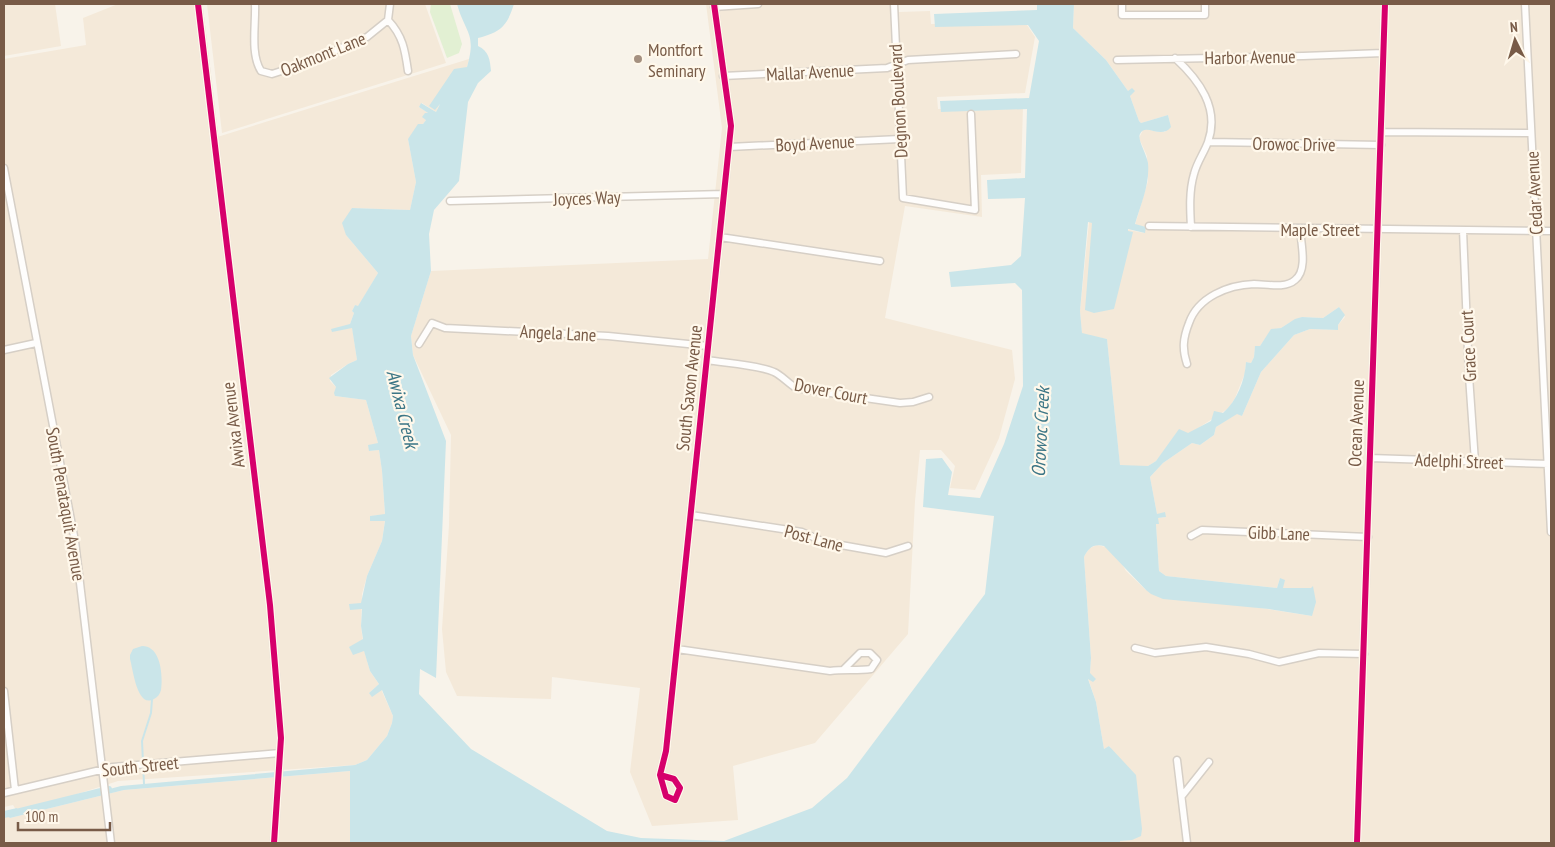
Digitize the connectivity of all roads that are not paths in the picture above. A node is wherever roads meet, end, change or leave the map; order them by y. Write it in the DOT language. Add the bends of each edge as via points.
graph roads {
  1 [pos="198,4"];
  2 [pos="255,4"];
  3 [pos="390,4"];
  4 [pos="758,4"];
  5 [pos="894,4"];
  6 [pos="1122,4"];
  7 [pos="1205,4"];
  8 [pos="1385,4"];
  9 [pos="1525,4"];
  10 [pos="714,5"];
  11 [pos="388,20"];
  12 [pos="1383,53"];
  13 [pos="1016,54"];
  14 [pos="1175,58"];
  15 [pos="1117,60"];
  16 [pos="897,65"];
  17 [pos="408,71"];
  18 [pos="723,76"];
  19 [pos="971,114"];
  20 [pos="1381,132"];
  21 [pos="1531,133"];
  22 [pos="900,139"];
  23 [pos="1208,142"];
  24 [pos="1381,145"];
  25 [pos="729,147"];
  26 [pos="4,168"];
  27 [pos="724,194"];
  28 [pos="450,202"];
  29 [pos="1149,226"];
  30 [pos="1191,227"];
  31 [pos="1300,229"];
  32 [pos="1378,229"];
  33 [pos="1463,230"];
  34 [pos="1536,231"];
  35 [pos="1551,231"];
  36 [pos="720,237"];
  37 [pos="880,261"];
  38 [pos="36,343"];
  39 [pos="419,344"];
  40 [pos="708,346"];
  41 [pos="4,350"];
  42 [pos="707,360"];
  43 [pos="1187,364"];
  44 [pos="929,397"];
  45 [pos="1370,458"];
  46 [pos="1475,462"];
  47 [pos="1549,464"];
  48 [pos="690,515"];
  49 [pos="1551,532"];
  50 [pos="1191,536"];
  51 [pos="1368,537"];
  52 [pos="908,546"];
  53 [pos="1135,648"];
  54 [pos="677,649"];
  55 [pos="1364,654"];
  56 [pos="844,669"];
  57 [pos="4,691"];
  58 [pos="280,754"];
  59 [pos="1177,760"];
  60 [pos="1208,762"];
  61 [pos="102,770"];
  62 [pos="660,775"];
  63 [pos="15,790"];
  64 [pos="4,793"];
  65 [pos="1182,796"];
  66 [pos="111,843"];
  67 [pos="274,843"];
  68 [pos="1187,843"];
  69 [pos="1357,843"];
  1 -- 58 [label="street, Awixa Avenue" via="269,596 282,738"];
  2 -- 11 [label="street, Oakmont Lane" via="256,61 261,71 272,74 367,37"];
  3 -- 11 [label="street"];
  4 -- 10 [label="street"];
  5 -- 16 [label="street, Degnon Boulevard"];
  6 -- 7 [label="street" via="1122,15 1205,15"];
  8 -- 12 [label="street, Ocean Avenue"];
  9 -- 21 [label="street, Cedar Avenue"];
  10 -- 18 [label="street, South Saxon Avenue"];
  11 -- 17 [label="street" via="404,43"];
  12 -- 14 [label="street, Harbor Avenue"];
  12 -- 20 [label="street, Ocean Avenue"];
  13 -- 16 [label="street, Mallar Avenue" via="908,60"];
  14 -- 15 [label="street, Harbor Avenue"];
  14 -- 23 [label="street" via="1199,84 1208,102 1211,113"];
  16 -- 18 [label="street, Mallar Avenue"];
  16 -- 22 [label="street, Degnon Boulevard"];
  18 -- 25 [label="street, South Saxon Avenue" via="731,126"];
  19 -- 22 [label="street, Degnon Boulevard" via="975,210 903,198"];
  20 -- 21 [label="street"];
  20 -- 24 [label="street, Ocean Avenue"];
  21 -- 34 [label="street, Cedar Avenue"];
  22 -- 25 [label="street, Boyd Avenue"];
  23 -- 24 [label="street, Orowoc Drive"];
  23 -- 30 [label="street" via="1194,173 1190,198"];
  24 -- 32 [label="street, Ocean Avenue"];
  25 -- 27 [label="street, South Saxon Avenue"];
  26 -- 38 [label="street, South Penataquit Avenue"];
  27 -- 28 [label="street, Joyces Way"];
  27 -- 36 [label="street, South Saxon Avenue"];
  29 -- 30 [label="street, Maple Street"];
  30 -- 31 [label="street, Maple Street"];
  31 -- 32 [label="street, Maple Street"];
  31 -- 43 [label="street" via="1301,272 1294,281 1280,285 1238,286 1210,297 1198,307 1184,336 1183,351"];
  32 -- 33 [label="street, Maple Street"];
  32 -- 45 [label="street, Ocean Avenue"];
  33 -- 34 [label="street, Maple Street"];
  33 -- 46 [label="street, Grace Court"];
  34 -- 35 [label="street, Maple Street"];
  34 -- 47 [label="street, Cedar Avenue"];
  36 -- 37 [label="street"];
  36 -- 40 [label="street, South Saxon Avenue"];
  38 -- 41 [label="street"];
  38 -- 61 [label="street, South Penataquit Avenue" via="74,541"];
  39 -- 40 [label="street, Angela Lane" via="432,323 445,328 608,336"];
  40 -- 42 [label="street, South Saxon Avenue"];
  42 -- 44 [label="street, Dover Court" via="775,372 796,388 900,403"];
  42 -- 48 [label="street, South Saxon Avenue"];
  45 -- 46 [label="street, Adelphi Street"];
  45 -- 51 [label="street, Ocean Avenue"];
  46 -- 47 [label="street, Adelphi Street"];
  47 -- 49 [label="street, Cedar Avenue"];
  48 -- 52 [label="street, Post Lane" via="802,532 824,542 886,553"];
  48 -- 54 [label="street, South Saxon Avenue"];
  50 -- 51 [label="street, Gibb Lane" via="1202,530"];
  51 -- 55 [label="street, Ocean Avenue"];
  53 -- 55 [label="street" via="1155,653 1206,647 1279,662 1319,653"];
  54 -- 56 [label="street" via="830,672"];
  54 -- 62 [label="street, South Saxon Avenue" via="666,751"];
  55 -- 69 [label="street, Ocean Avenue"];
  56 -- 56 [label="street" via="871,669 877,660 870,653 860,653"];
  57 -- 63 [label="street"];
  58 -- 61 [label="street, South Street"];
  58 -- 67 [label="street, Awixa Avenue"];
  59 -- 65 [label="street"];
  60 -- 65 [label="street"];
  61 -- 63 [label="street, South Street"];
  61 -- 66 [label="street, South Penataquit Avenue"];
  63 -- 64 [label="street, South Street"];
  65 -- 68 [label="street"];
}
